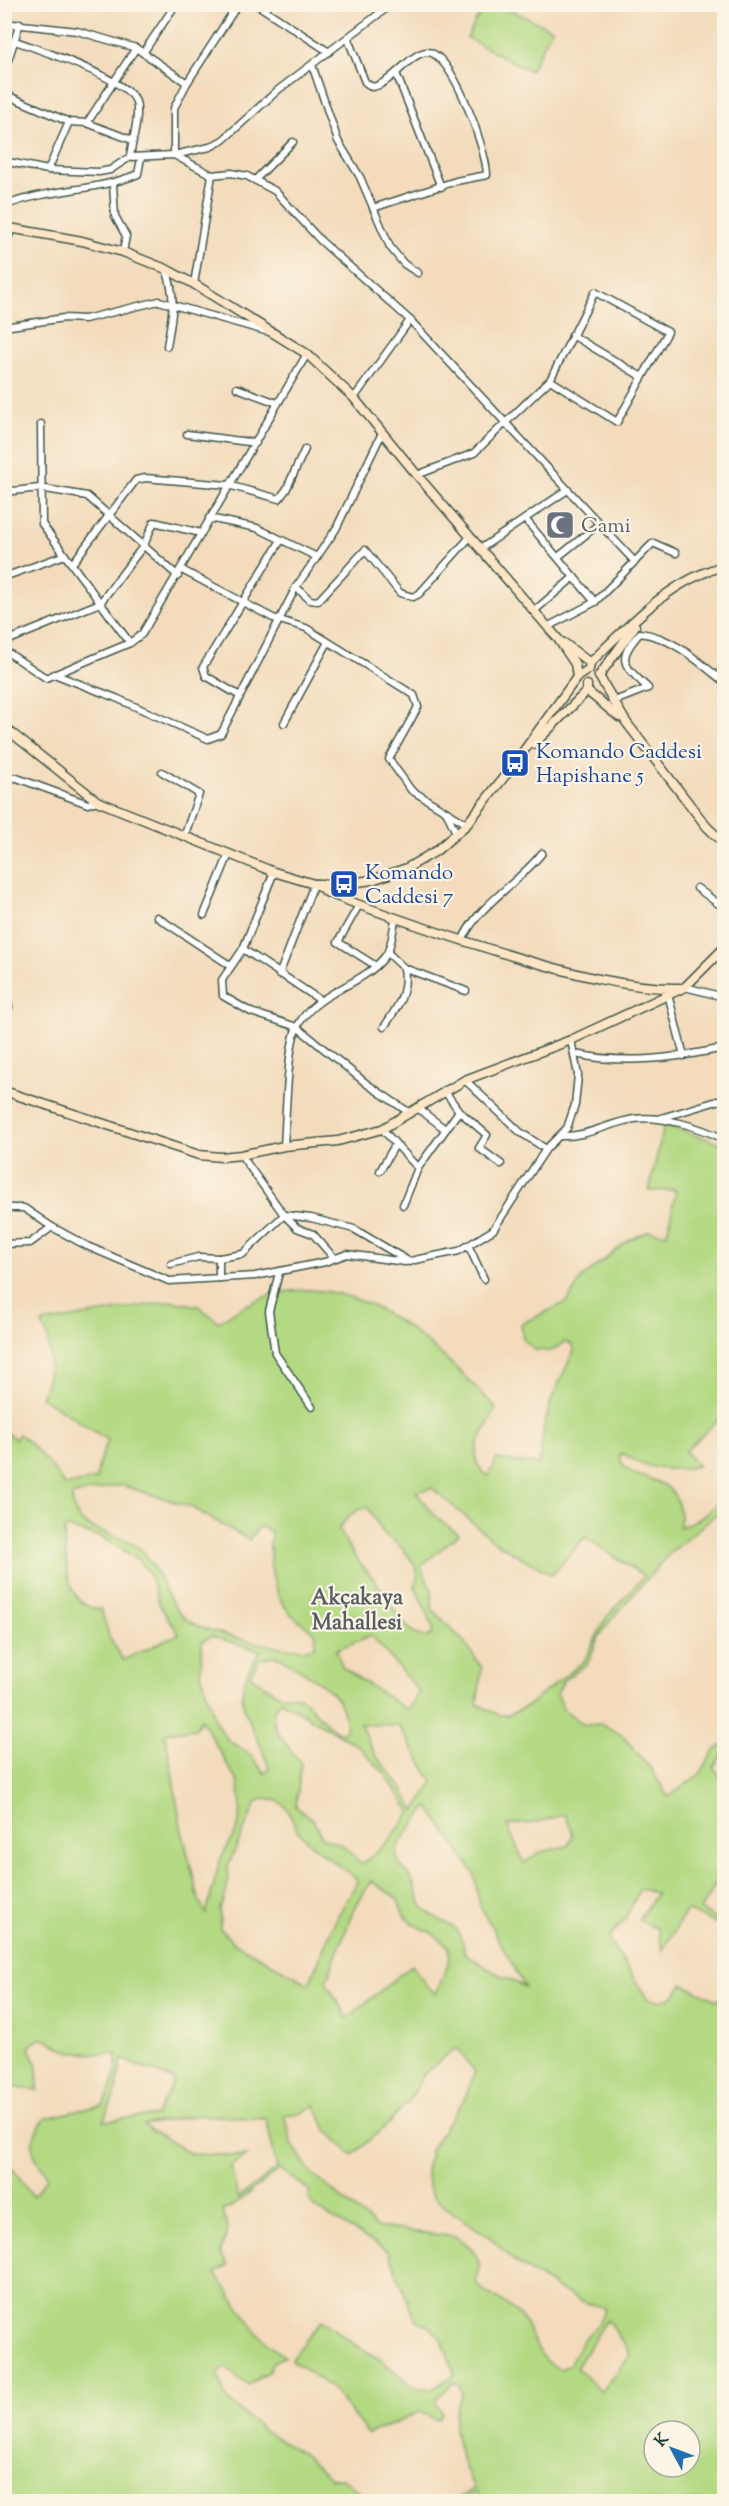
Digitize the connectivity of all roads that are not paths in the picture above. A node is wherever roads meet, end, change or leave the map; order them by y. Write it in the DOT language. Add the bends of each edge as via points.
graph roads {
  1 [pos="176,4"];
  2 [pos="238,4"];
  3 [pos="256,4"];
  4 [pos="392,4"];
  5 [pos="4,23"];
  6 [pos="20,23"];
  7 [pos="348,39"];
  8 [pos="15,41"];
  9 [pos="136,48"];
  10 [pos="329,52"];
  11 [pos="144,53"];
  12 [pos="312,66"];
  13 [pos="4,73"];
  14 [pos="396,73"];
  15 [pos="114,82"];
  16 [pos="187,83"];
  17 [pos="4,94"];
  18 [pos="69,122"];
  19 [pos="87,123"];
  20 [pos="132,140"];
  21 [pos="293,142"];
  22 [pos="174,155"];
  23 [pos="130,157"];
  24 [pos="141,158"];
  25 [pos="4,161"];
  26 [pos="48,170"];
  27 [pos="212,175"];
  28 [pos="256,179"];
  29 [pos="113,185"];
  30 [pos="441,187"];
  31 [pos="4,206"];
  32 [pos="373,208"];
  33 [pos="8,228"];
  34 [pos="4,246"];
  35 [pos="123,252"];
  36 [pos="166,269"];
  37 [pos="418,273"];
  38 [pos="194,284"];
  39 [pos="174,304"];
  40 [pos="410,320"];
  41 [pos="4,327"];
  42 [pos="275,334"];
  43 [pos="572,335"];
  44 [pos="167,346"];
  45 [pos="308,354"];
  46 [pos="642,377"];
  47 [pos="550,380"];
  48 [pos="237,388"];
  49 [pos="354,398"];
  50 [pos="277,403"];
  51 [pos="41,424"];
  52 [pos="506,424"];
  53 [pos="382,433"];
  54 [pos="187,434"];
  55 [pos="256,443"];
  56 [pos="305,449"];
  57 [pos="417,475"];
  58 [pos="228,485"];
  59 [pos="40,488"];
  60 [pos="566,490"];
  61 [pos="4,492"];
  62 [pos="110,515"];
  63 [pos="209,518"];
  64 [pos="525,519"];
  65 [pos="599,524"];
  66 [pos="201,533"];
  67 [pos="470,537"];
  68 [pos="281,540"];
  69 [pos="144,545"];
  70 [pos="480,549"];
  71 [pos="676,553"];
  72 [pos="65,555"];
  73 [pos="558,557"];
  74 [pos="317,558"];
  75 [pos="634,562"];
  76 [pos="72,564"];
  77 [pos="724,566"];
  78 [pos="180,573"];
  79 [pos="4,577"];
  80 [pos="574,577"];
  81 [pos="296,588"];
  82 [pos="245,602"];
  83 [pos="595,602"];
  84 [pos="100,603"];
  85 [pos="655,603"];
  86 [pos="534,611"];
  87 [pos="279,620"];
  88 [pos="547,627"];
  89 [pos="559,640"];
  90 [pos="4,642"];
  91 [pos="328,642"];
  92 [pos="130,643"];
  93 [pos="4,650"];
  94 [pos="589,666"];
  95 [pos="54,674"];
  96 [pos="578,676"];
  97 [pos="597,676"];
  98 [pos="724,682"];
  99 [pos="587,688"];
  100 [pos="240,696"];
  101 [pos="612,702"];
  102 [pos="626,722"];
  103 [pos="284,723"];
  104 [pos="4,727"];
  105 [pos="515,763"];
  106 [pos="162,772"];
  107 [pos="4,777"];
  108 [pos="97,801"];
  109 [pos="447,813"];
  110 [pos="467,824"];
  111 [pos="456,833"];
  112 [pos="184,837"];
  113 [pos="724,843"];
  114 [pos="542,853"];
  115 [pos="229,854"];
  116 [pos="274,872"];
  117 [pos="315,884"];
  118 [pos="697,888"];
  119 [pos="358,905"];
  120 [pos="724,908"];
  121 [pos="204,915"];
  122 [pos="157,917"];
  123 [pos="395,920"];
  124 [pos="462,941"];
  125 [pos="724,948"];
  126 [pos="243,949"];
  127 [pos="388,953"];
  128 [pos="231,966"];
  129 [pos="376,966"];
  130 [pos="404,968"];
  131 [pos="279,975"];
  132 [pos="685,987"];
  133 [pos="466,991"];
  134 [pos="4,994"];
  135 [pos="668,994"];
  136 [pos="724,997"];
  137 [pos="320,1000"];
  138 [pos="4,1020"];
  139 [pos="297,1027"];
  140 [pos="384,1027"];
  141 [pos="571,1040"];
  142 [pos="724,1048"];
  143 [pos="575,1054"];
  144 [pos="684,1056"];
  145 [pos="465,1080"];
  146 [pos="444,1090"];
  147 [pos="4,1091"];
  148 [pos="724,1099"];
  149 [pos="419,1109"];
  150 [pos="459,1111"];
  151 [pos="411,1114"];
  152 [pos="660,1118"];
  153 [pos="382,1129"];
  154 [pos="445,1129"];
  155 [pos="561,1136"];
  156 [pos="724,1138"];
  157 [pos="395,1145"];
  158 [pos="284,1146"];
  159 [pos="546,1149"];
  160 [pos="241,1155"];
  161 [pos="501,1164"];
  162 [pos="418,1168"];
  163 [pos="380,1171"];
  164 [pos="403,1205"];
  165 [pos="4,1208"];
  166 [pos="284,1215"];
  167 [pos="52,1227"];
  168 [pos="4,1244"];
  169 [pos="469,1247"];
  170 [pos="219,1258"];
  171 [pos="334,1258"];
  172 [pos="411,1262"];
  173 [pos="171,1264"];
  174 [pos="279,1273"];
  175 [pos="219,1278"];
  176 [pos="484,1279"];
  177 [pos="312,1407"];
  1 -- 11 [label="street"];
  2 -- 16 [label="street"];
  3 -- 10 [label="street"];
  4 -- 7 [label="street"];
  5 -- 6 [label="street"];
  6 -- 8 [label="street"];
  6 -- 9 [label="street" via="77,31"];
  7 -- 10 [label="street"];
  7 -- 14 [label="street" via="368,86 376,87"];
  8 -- 13 [label="street"];
  8 -- 15 [label="street"];
  9 -- 11 [label="street"];
  9 -- 15 [label="street"];
  10 -- 12 [label="street"];
  11 -- 16 [label="street"];
  12 -- 22 [label="street" via="278,90 216,145"];
  12 -- 32 [label="street" via="334,133"];
  14 -- 30 [label="street"];
  14 -- 30 [label="street" via="420,54 431,52 441,58 454,77 487,159 488,174"];
  15 -- 19 [label="street"];
  15 -- 20 [label="street" via="130,93 136,103"];
  16 -- 22 [label="street" via="175,104"];
  17 -- 18 [label="street"];
  18 -- 19 [label="street"];
  18 -- 26 [label="street"];
  19 -- 20 [label="street"];
  20 -- 23 [label="street"];
  21 -- 28 [label="street"];
  22 -- 24 [label="street"];
  22 -- 27 [label="street"];
  23 -- 24 [label="street"];
  23 -- 26 [label="street" via="104,171"];
  24 -- 29 [label="street" via="138,174"];
  25 -- 26 [label="street"];
  27 -- 28 [label="street" via="231,173"];
  27 -- 38 [label="street"];
  28 -- 40 [label="street" via="275,191 321,241"];
  29 -- 31 [label="street" via="26,197"];
  29 -- 35 [label="street" via="115,216 126,236"];
  30 -- 32 [label="street"];
  32 -- 37 [label="street" via="390,247"];
  33 -- 34 [label="street"];
  33 -- 35 [label="street"];
  35 -- 36 [label="street"];
  36 -- 38 [label="street"];
  36 -- 39 [label="street" via="174,290"];
  38 -- 42 [label="street"];
  39 -- 41 [label="street" via="159,301 85,319 64,318"];
  39 -- 42 [label="street" via="206,317"];
  39 -- 44 [label="street"];
  40 -- 49 [label="street"];
  40 -- 52 [label="street"];
  42 -- 45 [label="street"];
  43 -- 46 [label="street"];
  43 -- 46 [label="street" via="595,292 668,332"];
  43 -- 47 [label="street"];
  45 -- 49 [label="street"];
  45 -- 50 [label="street"];
  46 -- 47 [label="street" via="617,422"];
  47 -- 52 [label="street"];
  48 -- 50 [label="street"];
  49 -- 53 [label="street"];
  50 -- 55 [label="street"];
  51 -- 59 [label="street"];
  52 -- 57 [label="street" via="474,453"];
  52 -- 60 [label="street"];
  53 -- 57 [label="street"];
  53 -- 74 [label="street" via="336,529"];
  54 -- 55 [label="street"];
  55 -- 58 [label="street"];
  56 -- 58 [label="street" via="279,499"];
  57 -- 67 [label="street"];
  58 -- 62 [label="street" via="141,478"];
  58 -- 63 [label="street"];
  59 -- 61 [label="street"];
  59 -- 62 [label="street" via="87,496"];
  59 -- 72 [label="street" via="42,524"];
  60 -- 64 [label="street"];
  60 -- 65 [label="street"];
  62 -- 69 [label="street"];
  62 -- 76 [label="street"];
  63 -- 66 [label="street"];
  63 -- 68 [label="street" via="257,528"];
  64 -- 70 [label="street"];
  64 -- 73 [label="street"];
  65 -- 73 [label="street"];
  65 -- 75 [label="street"];
  66 -- 69 [label="street" via="154,522"];
  66 -- 78 [label="street"];
  67 -- 70 [label="street"];
  67 -- 81 [label="street" via="413,597 400,593 365,550 318,601 310,600"];
  68 -- 74 [label="street"];
  68 -- 82 [label="street"];
  69 -- 78 [label="street"];
  69 -- 84 [label="street"];
  70 -- 86 [label="street"];
  71 -- 75 [label="street" via="653,543"];
  72 -- 76 [label="street"];
  72 -- 79 [label="street"];
  73 -- 80 [label="street"];
  74 -- 81 [label="street"];
  75 -- 83 [label="street"];
  76 -- 84 [label="street"];
  77 -- 85 [label="street" via="688,580"];
  78 -- 82 [label="street"];
  78 -- 92 [label="street" via="142,634"];
  80 -- 83 [label="street"];
  80 -- 86 [label="street"];
  81 -- 87 [label="street"];
  82 -- 87 [label="street"];
  82 -- 100 [label="street" via="203,669 206,676"];
  83 -- 88 [label="street"];
  84 -- 90 [label="street"];
  84 -- 92 [label="street"];
  85 -- 94 [label="street"];
  85 -- 97 [label="street"];
  86 -- 88 [label="street"];
  87 -- 91 [label="street" via="306,628"];
  87 -- 100 [label="street"];
  88 -- 89 [label="street"];
  89 -- 94 [label="street"];
  89 -- 96 [label="street"];
  91 -- 103 [label="street"];
  91 -- 109 [label="street" via="417,699 418,707 389,759 411,790"];
  92 -- 95 [label="street"];
  93 -- 95 [label="street" via="46,678"];
  94 -- 96 [label="street"];
  94 -- 97 [label="street"];
  95 -- 100 [label="street" via="208,739 221,734"];
  96 -- 99 [label="street"];
  96 -- 105 [label="street"];
  97 -- 99 [label="street"];
  97 -- 101 [label="street"];
  98 -- 101 [label="street" via="680,647 653,634 640,633 623,657 627,667 648,688"];
  99 -- 102 [label="street"];
  99 -- 105 [label="street"];
  101 -- 102 [label="street"];
  102 -- 113 [label="street" via="707,827"];
  104 -- 108 [label="street"];
  105 -- 110 [label="street"];
  106 -- 112 [label="street" via="200,794"];
  107 -- 108 [label="street" via="26,780 88,804"];
  108 -- 112 [label="street"];
  109 -- 110 [label="street"];
  109 -- 111 [label="street"];
  110 -- 111 [label="street"];
  111 -- 117 [label="street" via="436,851 407,868 372,880"];
  112 -- 115 [label="street"];
  114 -- 124 [label="street" via="472,920"];
  115 -- 116 [label="street"];
  115 -- 121 [label="street"];
  116 -- 117 [label="street"];
  116 -- 126 [label="street"];
  117 -- 119 [label="street"];
  117 -- 131 [label="street"];
  118 -- 120 [label="street"];
  119 -- 123 [label="street"];
  119 -- 129 [label="street" via="338,942"];
  122 -- 128 [label="street"];
  123 -- 124 [label="street"];
  123 -- 127 [label="street"];
  124 -- 132 [label="street" via="568,972 658,988"];
  125 -- 132 [label="street"];
  126 -- 128 [label="street"];
  126 -- 131 [label="street"];
  127 -- 129 [label="street"];
  127 -- 130 [label="street"];
  128 -- 139 [label="street" via="222,980 224,996 251,1012"];
  129 -- 137 [label="street"];
  130 -- 133 [label="street"];
  130 -- 140 [label="street" via="404,994"];
  131 -- 137 [label="street"];
  132 -- 135 [label="street"];
  132 -- 136 [label="street"];
  134 -- 138 [label="street" via="9,1007"];
  135 -- 141 [label="street"];
  135 -- 144 [label="street"];
  137 -- 139 [label="street"];
  139 -- 151 [label="street"];
  139 -- 158 [label="street"];
  141 -- 143 [label="street"];
  141 -- 145 [label="street"];
  142 -- 144 [label="street"];
  143 -- 144 [label="street" via="645,1060"];
  143 -- 155 [label="street" via="575,1105"];
  145 -- 146 [label="street"];
  145 -- 159 [label="street" via="520,1132"];
  146 -- 149 [label="street"];
  146 -- 150 [label="street"];
  147 -- 160 [label="street" via="199,1155"];
  148 -- 152 [label="street"];
  149 -- 151 [label="street"];
  149 -- 154 [label="street"];
  150 -- 154 [label="street"];
  150 -- 161 [label="street" via="487,1135 479,1148"];
  151 -- 153 [label="street"];
  152 -- 155 [label="street" via="634,1119"];
  152 -- 156 [label="street"];
  153 -- 157 [label="street"];
  153 -- 158 [label="street" via="338,1141"];
  154 -- 162 [label="street"];
  155 -- 159 [label="street"];
  157 -- 162 [label="street"];
  157 -- 163 [label="street"];
  158 -- 160 [label="street"];
  159 -- 169 [label="street" via="496,1226"];
  160 -- 166 [label="street"];
  162 -- 164 [label="street"];
  165 -- 167 [label="street" via="24,1208"];
  166 -- 170 [label="street" via="243,1254"];
  166 -- 171 [label="street" via="297,1228 313,1234"];
  166 -- 172 [label="street" via="354,1229"];
  167 -- 168 [label="street" via="30,1243"];
  167 -- 175 [label="street" via="164,1280"];
  169 -- 172 [label="street"];
  169 -- 176 [label="street"];
  170 -- 173 [label="street" via="198,1257"];
  170 -- 175 [label="street"];
  171 -- 172 [label="street" via="353,1253"];
  171 -- 174 [label="street"];
  174 -- 175 [label="street"];
  174 -- 177 [label="street" via="269,1311 275,1353"];
}
